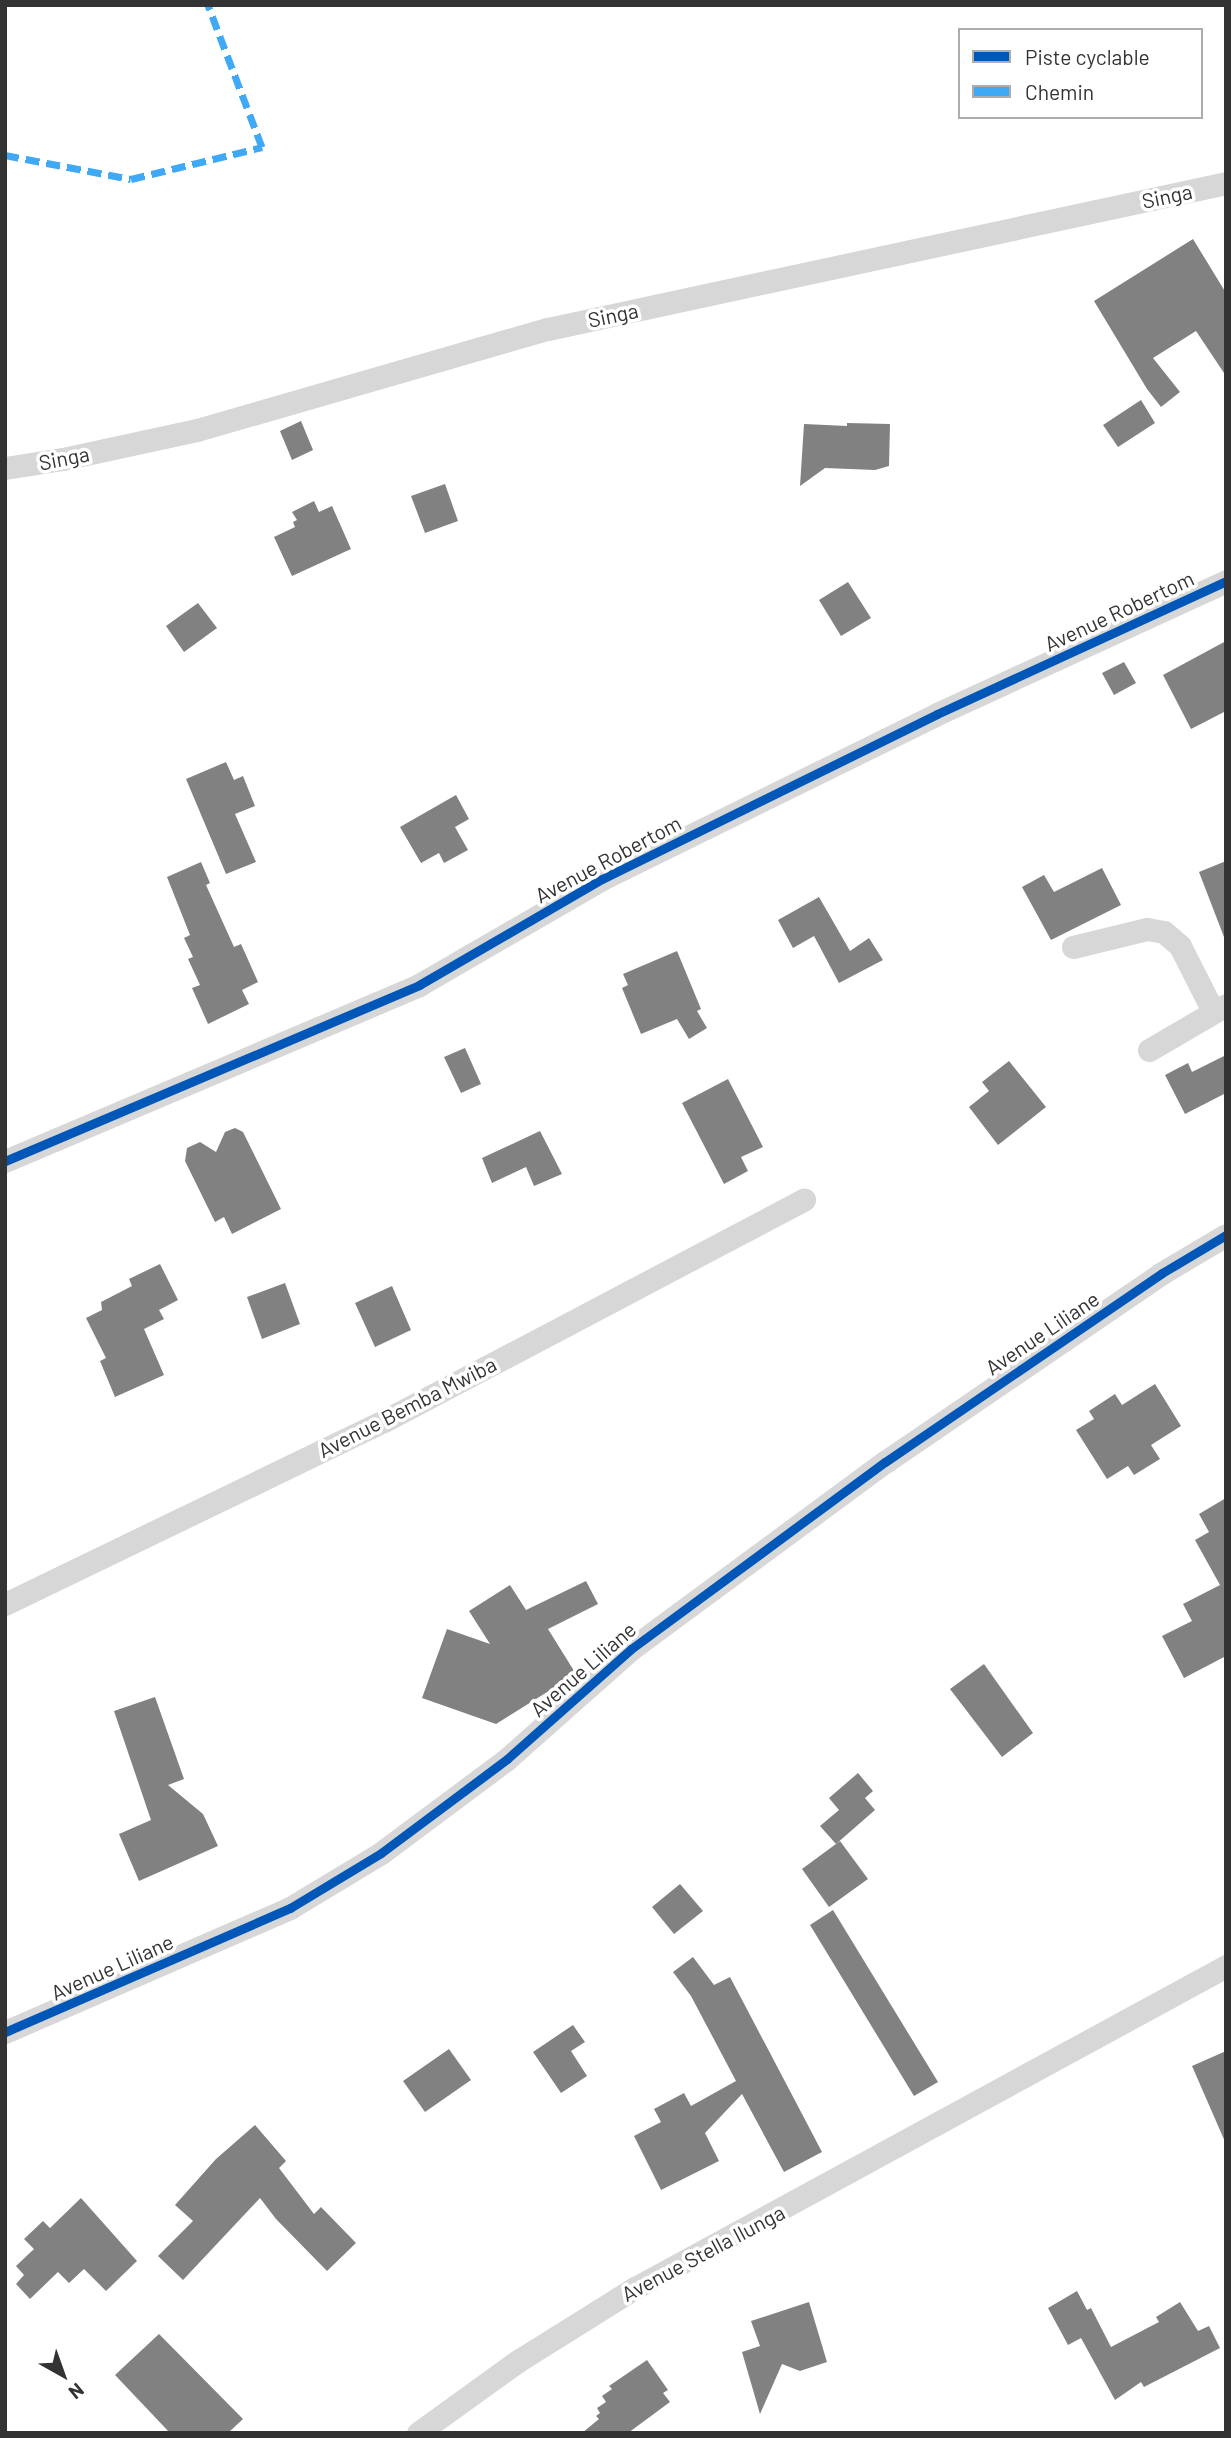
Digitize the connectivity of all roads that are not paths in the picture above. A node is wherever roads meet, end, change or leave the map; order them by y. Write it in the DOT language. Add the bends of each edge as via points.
graph roads {
  1 [pos="1226,183"];
  2 [pos="5,468"];
  3 [pos="1226,581"];
  4 [pos="1073,947"];
  5 [pos="1220,1008"];
  6 [pos="1150,1050"];
  7 [pos="5,1161"];
  8 [pos="804,1200"];
  9 [pos="1226,1235"];
  10 [pos="5,1604"];
  11 [pos="1226,1966"];
  12 [pos="5,2032"];
  13 [pos="418,2433"];
  1 -- 2 [label="street, Singa" via="548,328 197,430"];
  3 -- 7 [label="street, Avenue Robertom" via="937,714 601,878 419,985"];
  4 -- 5 [label="street" via="1147,929 1164,932 1180,946"];
  5 -- 6 [label="street"];
  8 -- 10 [label="street, Avenue Bemba Mwiba" via="384,1421"];
  9 -- 12 [label="street, Avenue Liliane" via="1161,1273 885,1462 631,1649 507,1759 381,1853 290,1908"];
  11 -- 13 [label="street, Avenue Stella Ilunga" via="635,2288 518,2361"];
}
